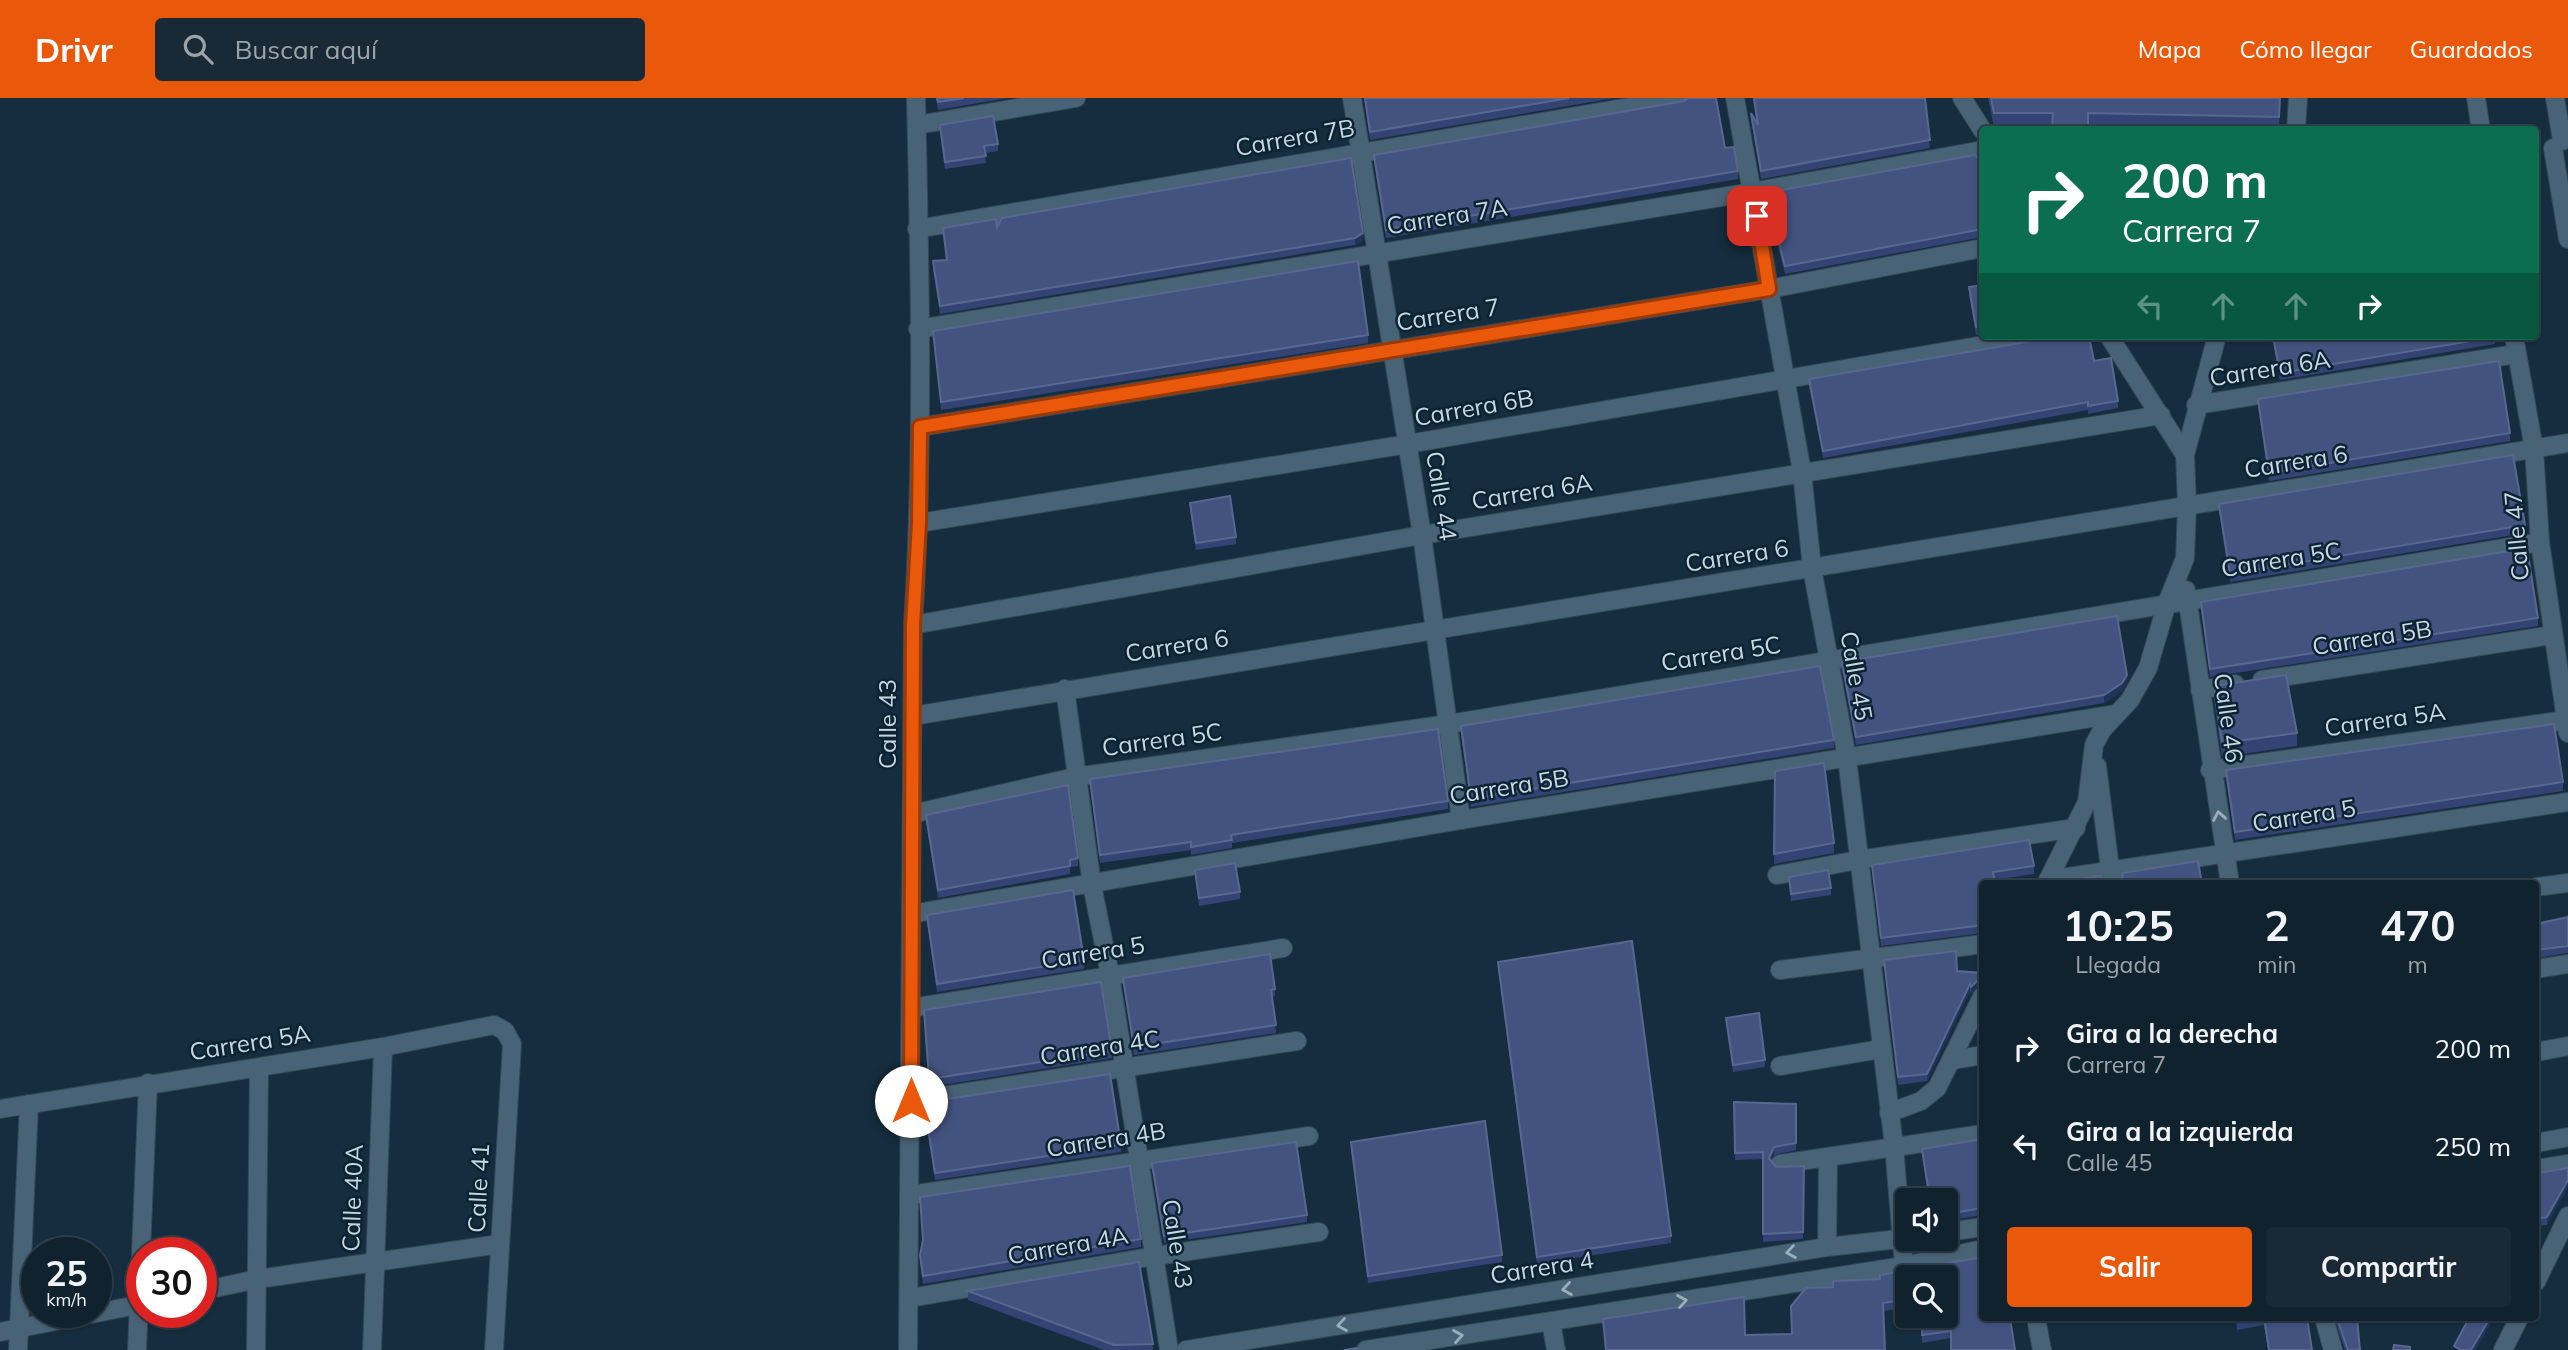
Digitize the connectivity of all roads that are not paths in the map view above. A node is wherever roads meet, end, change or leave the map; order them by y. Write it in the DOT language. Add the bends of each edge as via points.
graph roads {
  1 [pos="916,98"];
  2 [pos="1076,98"];
  3 [pos="1352,98"];
  4 [pos="1682,98"];
  5 [pos="1735,98"];
  6 [pos="1962,98"];
  7 [pos="2298,98"];
  8 [pos="2476,98"];
  9 [pos="2555,98"];
  10 [pos="917,125"];
  11 [pos="1980,126"];
  12 [pos="2296,126"];
  13 [pos="2480,126"];
  14 [pos="2555,145"];
  15 [pos="1360,151"];
  16 [pos="1979,151"];
  17 [pos="1752,192"];
  18 [pos="917,229"];
  19 [pos="2568,239"];
  20 [pos="1979,249"];
  21 [pos="1376,254"];
  22 [pos="1769,289"];
  23 [pos="918,329"];
  24 [pos="2012,340"];
  25 [pos="2112,340"];
  26 [pos="2216,340"];
  27 [pos="2515,345"];
  28 [pos="1391,348"];
  29 [pos="1784,378"];
  30 [pos="2196,405"];
  31 [pos="2161,415"];
  32 [pos="920,427"];
  33 [pos="2568,443"];
  34 [pos="1408,444"];
  35 [pos="2534,449"];
  36 [pos="2185,454"];
  37 [pos="1802,472"];
  38 [pos="2187,505"];
  39 [pos="919,523"];
  40 [pos="1422,535"];
  41 [pos="2540,542"];
  42 [pos="2185,558"];
  43 [pos="1812,568"];
  44 [pos="2186,600"];
  45 [pos="2167,603"];
  46 [pos="913,625"];
  47 [pos="1436,630"];
  48 [pos="2552,635"];
  49 [pos="1828,661"];
  50 [pos="1065,689"];
  51 [pos="2200,690"];
  52 [pos="2116,714"];
  53 [pos="913,716"];
  54 [pos="1448,724"];
  55 [pos="2567,726"];
  56 [pos="2094,745"];
  57 [pos="1847,758"];
  58 [pos="2210,770"];
  59 [pos="1075,777"];
  60 [pos="2568,802"];
  61 [pos="912,814"];
  62 [pos="1461,820"];
  63 [pos="2076,828"];
  64 [pos="2225,853"];
  65 [pos="1858,860"];
  66 [pos="1777,875"];
  67 [pos="2111,877"];
  68 [pos="2048,880"];
  69 [pos="2073,880"];
  70 [pos="2229,880"];
  71 [pos="2568,883"];
  72 [pos="1092,885"];
  73 [pos="2539,887"];
  74 [pos="911,914"];
  75 [pos="1979,945"];
  76 [pos="1283,948"];
  77 [pos="1871,959"];
  78 [pos="2568,964"];
  79 [pos="2539,969"];
  80 [pos="1780,970"];
  81 [pos="1110,975"];
  82 [pos="1979,1004"];
  83 [pos="911,1007"];
  84 [pos="505,1031"];
  85 [pos="1297,1041"];
  86 [pos="2568,1046"];
  87 [pos="383,1047"];
  88 [pos="1881,1049"];
  89 [pos="2539,1051"];
  90 [pos="1979,1056"];
  91 [pos="1953,1060"];
  92 [pos="1780,1066"];
  93 [pos="259,1068"];
  94 [pos="1125,1069"];
  95 [pos="148,1083"];
  96 [pos="911,1101"];
  97 [pos="29,1104"];
  98 [pos="0,1109"];
  99 [pos="1889,1113"];
  100 [pos="1979,1135"];
  101 [pos="1309,1136"];
  102 [pos="2568,1137"];
  103 [pos="2539,1142"];
  104 [pos="1894,1146"];
  105 [pos="1828,1157"];
  106 [pos="1139,1159"];
  107 [pos="1780,1164"];
  108 [pos="2568,1164"];
  109 [pos="2539,1169"];
  110 [pos="1899,1188"];
  111 [pos="910,1195"];
  112 [pos="2568,1216"];
  113 [pos="1979,1228"];
  114 [pos="1958,1230"];
  115 [pos="1319,1232"];
  116 [pos="142,1237"];
  117 [pos="1895,1239"];
  118 [pos="500,1244"];
  119 [pos="1826,1247"];
  120 [pos="1979,1249"];
  121 [pos="1155,1256"];
  122 [pos="376,1261"];
  123 [pos="1908,1265"];
  124 [pos="1895,1267"];
  125 [pos="2539,1276"];
  126 [pos="258,1279"];
  127 [pos="217,1288"];
  128 [pos="910,1298"];
  129 [pos="126,1307"];
  130 [pos="2037,1321"];
  131 [pos="2325,1321"];
  132 [pos="2518,1321"];
  133 [pos="1551,1322"];
  134 [pos="138,1328"];
  135 [pos="19,1329"];
  136 [pos="0,1332"];
  137 [pos="1407,1347"];
  138 [pos="18,1350"];
  139 [pos="137,1350"];
  140 [pos="256,1350"];
  141 [pos="372,1350"];
  142 [pos="494,1350"];
  143 [pos="908,1350"];
  144 [pos="1169,1350"];
  145 [pos="1186,1350"];
  146 [pos="1366,1350"];
  147 [pos="1556,1350"];
  148 [pos="2042,1350"];
  149 [pos="2333,1350"];
  150 [pos="2503,1350"];
  1 -- 10 [label="street, Calle 43"];
  2 -- 10 [label="street"];
  3 -- 15 [label="street, Calle 44"];
  4 -- 15 [label="street, Carrera 7B"];
  5 -- 17 [label="street, Calle 45"];
  6 -- 11 [label="street"];
  7 -- 12 [label="street"];
  8 -- 13 [label="street"];
  9 -- 14 [label="street"];
  10 -- 18 [label="street, Calle 43"];
  14 -- 19 [label="street"];
  15 -- 18 [label="street, Carrera 7B"];
  15 -- 21 [label="street, Calle 44"];
  16 -- 17 [label="street, Carrera 7A"];
  17 -- 21 [label="street, Carrera 7A"];
  17 -- 22 [label="street, Calle 45"];
  18 -- 23 [label="street, Calle 43"];
  20 -- 22 [label="street, Carrera 7"];
  21 -- 23 [label="street, Carrera 7A"];
  21 -- 28 [label="street, Calle 44"];
  22 -- 28 [label="street, Carrera 7"];
  22 -- 29 [label="street, Calle 45"];
  23 -- 32 [label="street, Calle 43"];
  24 -- 29 [label="street, Carrera 6B"];
  25 -- 31 [label="street"];
  26 -- 30 [label="street"];
  27 -- 30 [label="street, Carrera 6A"];
  27 -- 35 [label="street, Calle 47"];
  28 -- 32 [label="street, Carrera 7"];
  28 -- 34 [label="street, Calle 44"];
  29 -- 34 [label="street, Carrera 6B"];
  29 -- 37 [label="street, Calle 45"];
  30 -- 36 [label="street"];
  31 -- 36 [label="street"];
  31 -- 37 [label="street, Carrera 6A"];
  32 -- 39 [label="street, Calle 43"];
  33 -- 35 [label="street, Carrera 6"];
  34 -- 39 [label="street, Carrera 6B"];
  34 -- 40 [label="street, Calle 44"];
  35 -- 38 [label="street, Carrera 6"];
  35 -- 41 [label="street, Calle 47"];
  36 -- 38 [label="street, Calle 46"];
  37 -- 40 [label="street, Carrera 6A"];
  37 -- 43 [label="street, Calle 45"];
  38 -- 42 [label="street, Calle 46"];
  38 -- 43 [label="street, Carrera 6"];
  39 -- 46 [label="street, Calle 43"];
  40 -- 46 [label="street, Carrera 6A"];
  40 -- 47 [label="street, Calle 44"];
  41 -- 44 [label="street, Carrera 5C"];
  41 -- 48 [label="street, Calle 47"];
  42 -- 44 [label="street, Calle 46"];
  42 -- 45 [label="street"];
  43 -- 47 [label="street, Carrera 6"];
  43 -- 49 [label="street, Calle 45"];
  44 -- 45 [label="street, Carrera 5C"];
  44 -- 51 [label="street, Calle 46"];
  45 -- 49 [label="street, Carrera 5C"];
  45 -- 52 [label="street" via="2148,668"];
  46 -- 53 [label="street, Calle 43"];
  47 -- 50 [label="street, Carrera 6"];
  47 -- 54 [label="street, Calle 44"];
  48 -- 51 [label="street, Carrera 5B"];
  48 -- 55 [label="street, Calle 47"];
  49 -- 54 [label="street, Carrera 5C"];
  49 -- 57 [label="street, Calle 45"];
  50 -- 53 [label="street, Carrera 6"];
  50 -- 59 [label="street, Calle 43"];
  51 -- 58 [label="street, Calle 46"];
  52 -- 56 [label="street"];
  52 -- 57 [label="street, Carrera 5B"];
  53 -- 61 [label="street, Calle 43"];
  54 -- 59 [label="street, Carrera 5C"];
  54 -- 62 [label="street, Calle 44"];
  55 -- 58 [label="street, Carrera 5A"];
  56 -- 63 [label="street" via="2087,802"];
  56 -- 67 [label="street"];
  57 -- 62 [label="street, Carrera 5B"];
  57 -- 65 [label="street, Calle 45"];
  64 -- 58 [label="street, Calle 46, one-way"];
  59 -- 61 [label="street, Carrera 5C"];
  59 -- 72 [label="street, Calle 43"];
  60 -- 64 [label="street, Carrera 5"];
  61 -- 74 [label="street, Calle 43"];
  62 -- 72 [label="street, Carrera 5B"];
  63 -- 65 [label="street"];
  63 -- 68 [label="street"];
  64 -- 67 [label="street, Carrera 5"];
  64 -- 70 [label="street, Calle 46"];
  65 -- 66 [label="street"];
  65 -- 77 [label="street, Calle 45"];
  67 -- 69 [label="street, Carrera 5"];
  71 -- 73 [label="street"];
  72 -- 74 [label="street, Carrera 5B"];
  72 -- 81 [label="street, Calle 43"];
  74 -- 83 [label="street, Calle 43"];
  75 -- 77 [label="street"];
  76 -- 81 [label="street, Carrera 5"];
  77 -- 80 [label="street"];
  77 -- 88 [label="street, Calle 45"];
  78 -- 79 [label="street"];
  81 -- 83 [label="street, Carrera 5"];
  81 -- 94 [label="street, Calle 43"];
  82 -- 91 [label="street"];
  83 -- 96 [label="street, Calle 43"];
  84 -- 87 [label="street, Carrera 5A" via="494,1025"];
  84 -- 118 [label="street, Calle 41" via="512,1044"];
  85 -- 94 [label="street, Carrera 4C"];
  86 -- 89 [label="street"];
  87 -- 93 [label="street, Carrera 5A"];
  87 -- 122 [label="street, Calle 40A"];
  88 -- 92 [label="street"];
  88 -- 99 [label="street, Calle 45"];
  90 -- 91 [label="street"];
  91 -- 99 [label="street" via="1937,1088 1921,1101"];
  93 -- 95 [label="street, Carrera 5A"];
  93 -- 126 [label="street"];
  94 -- 96 [label="street, Carrera 4C"];
  94 -- 106 [label="street, Calle 43"];
  95 -- 97 [label="street, Carrera 5A"];
  95 -- 116 [label="street"];
  96 -- 111 [label="street, Calle 43"];
  97 -- 98 [label="street, Carrera 5A"];
  97 -- 135 [label="street"];
  99 -- 104 [label="street, Calle 45"];
  100 -- 104 [label="street"];
  101 -- 106 [label="street, Carrera 4B"];
  102 -- 103 [label="street"];
  104 -- 105 [label="street"];
  104 -- 110 [label="street, Calle 45"];
  105 -- 107 [label="street"];
  105 -- 119 [label="street"];
  106 -- 111 [label="street, Carrera 4B"];
  106 -- 121 [label="street, Calle 43"];
  108 -- 109 [label="street"];
  111 -- 128 [label="street, Calle 43"];
  112 -- 125 [label="street"];
  113 -- 114 [label="street"];
  115 -- 121 [label="street, Carrera 4A"];
  117 -- 119 [label="street, Carrera 4"];
  118 -- 122 [label="street"];
  118 -- 142 [label="street, Calle 41"];
  119 -- 145 [label="street, Carrera 4, one-way"];
  120 -- 123 [label="street"];
  121 -- 128 [label="street, Carrera 4A"];
  121 -- 144 [label="street, Calle 43"];
  122 -- 126 [label="street"];
  122 -- 141 [label="street, Calle 40A"];
  133 -- 124 [label="street, one-way"];
  126 -- 127 [label="street"];
  126 -- 140 [label="street"];
  128 -- 143 [label="street, Calle 43"];
  129 -- 135 [label="street"];
  130 -- 148 [label="street"];
  131 -- 149 [label="street"];
  132 -- 150 [label="street"];
  137 -- 133 [label="street, one-way"];
  133 -- 147 [label="street"];
  134 -- 139 [label="street"];
  135 -- 136 [label="street"];
  135 -- 138 [label="street"];
  137 -- 146 [label="street"];
}
